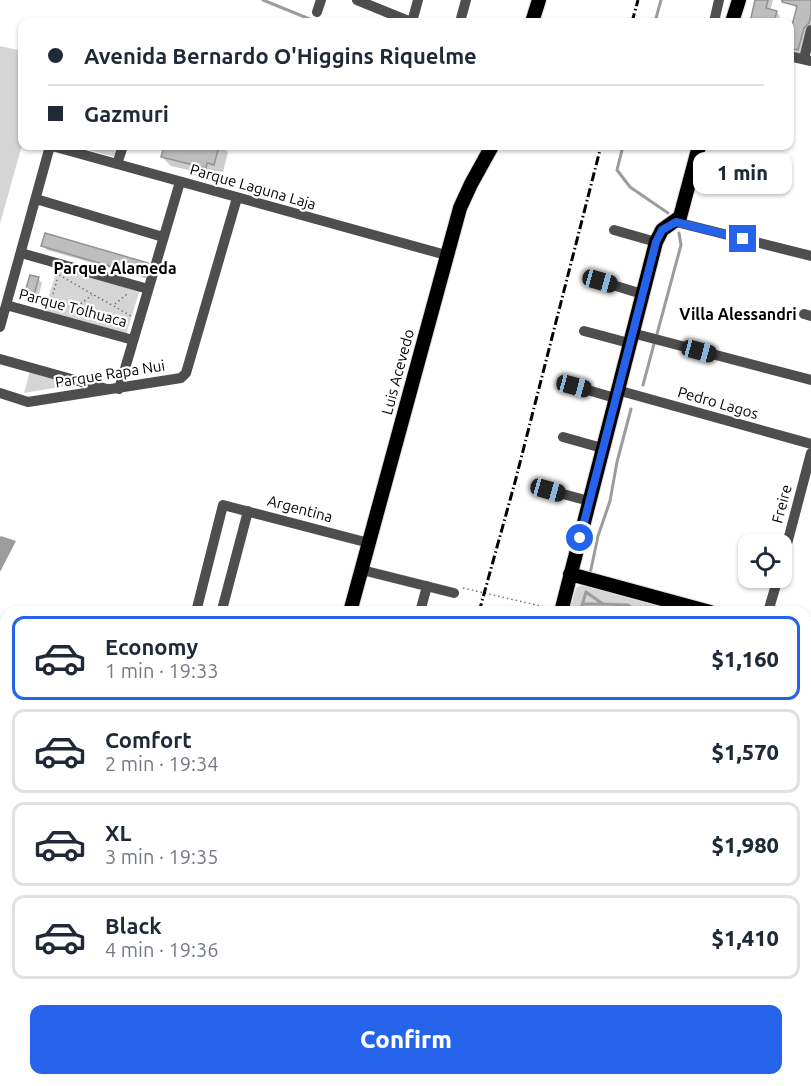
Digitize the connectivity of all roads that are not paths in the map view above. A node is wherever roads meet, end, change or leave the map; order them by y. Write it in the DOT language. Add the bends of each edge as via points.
graph roads {
  1 [pos="321,0"];
  2 [pos="357,0"];
  3 [pos="418,0"];
  4 [pos="466,0"];
  5 [pos="538,0"];
  6 [pos="719,0"];
  7 [pos="739,0"];
  8 [pos="317,12"];
  9 [pos="402,18"];
  10 [pos="413,18"];
  11 [pos="461,18"];
  12 [pos="533,18"];
  13 [pos="715,18"];
  14 [pos="733,18"];
  15 [pos="811,30"];
  16 [pos="807,60"];
  17 [pos="50,150"];
  18 [pos="66,150"];
  19 [pos="122,150"];
  20 [pos="490,150"];
  21 [pos="698,150"];
  22 [pos="117,164"];
  23 [pos="180,182"];
  24 [pos="237,198"];
  25 [pos="36,199"];
  26 [pos="676,222"];
  27 [pos="614,230"];
  28 [pos="163,237"];
  29 [pos="656,242"];
  30 [pos="21,252"];
  31 [pos="446,255"];
  32 [pos="811,256"];
  33 [pos="600,281"];
  34 [pos="143,287"];
  35 [pos="642,294"];
  36 [pos="6,305"];
  37 [pos="0,327"];
  38 [pos="584,331"];
  39 [pos="630,338"];
  40 [pos="133,340"];
  41 [pos="0,359"];
  42 [pos="811,380"];
  43 [pos="574,386"];
  44 [pos="115,390"];
  45 [pos="0,393"];
  46 [pos="616,394"];
  47 [pos="563,437"];
  48 [pos="811,444"];
  49 [pos="602,448"];
  50 [pos="811,453"];
  51 [pos="548,490"];
  52 [pos="589,501"];
  53 [pos="248,511"];
  54 [pos="790,534"];
  55 [pos="369,543"];
  56 [pos="362,570"];
  57 [pos="570,574"];
  58 [pos="427,586"];
  59 [pos="775,588"];
  60 [pos="454,593"];
  61 [pos="198,606"];
  62 [pos="223,606"];
  63 [pos="352,606"];
  64 [pos="422,606"];
  65 [pos="562,606"];
  66 [pos="688,606"];
  67 [pos="770,606"];
  1 -- 8 [label="street"];
  2 -- 9 [label="street"];
  3 -- 10 [label="street"];
  4 -- 11 [label="street"];
  5 -- 12 [label="main road"];
  6 -- 13 [label="street"];
  7 -- 14 [label="main road"];
  15 -- 16 [label="street"];
  17 -- 25 [label="street"];
  18 -- 22 [label="street, Parque Laguna Laja"];
  19 -- 22 [label="street"];
  20 -- 31 [label="main road, Luis Acevedo" via="460,208"];
  21 -- 26 [label="main road"];
  22 -- 23 [label="street, Parque Laguna Laja"];
  23 -- 24 [label="street, Parque Laguna Laja"];
  23 -- 28 [label="street"];
  24 -- 31 [label="street, Parque Laguna Laja"];
  24 -- 44 [label="street, Parque Rapa Nui" via="186,373 181,378"];
  25 -- 28 [label="street"];
  25 -- 30 [label="street"];
  26 -- 29 [label="main road" via="662,230"];
  26 -- 32 [label="street"];
  27 -- 29 [label="street"];
  28 -- 34 [label="street"];
  29 -- 35 [label="main road"];
  30 -- 34 [label="street"];
  30 -- 36 [label="street"];
  31 -- 55 [label="main road, Luis Acevedo"];
  33 -- 35 [label="street"];
  34 -- 40 [label="street"];
  35 -- 39 [label="main road"];
  36 -- 37 [label="street"];
  36 -- 40 [label="street, Parque Tolhuaca"];
  38 -- 39 [label="street"];
  39 -- 42 [label="street"];
  39 -- 46 [label="main road"];
  40 -- 44 [label="street"];
  41 -- 44 [label="street"];
  43 -- 46 [label="street, Pedro Lagos"];
  44 -- 45 [label="street, Parque Rapa Nui" via="27,402"];
  46 -- 48 [label="street, Pedro Lagos"];
  46 -- 49 [label="main road"];
  47 -- 49 [label="street"];
  49 -- 52 [label="main road"];
  50 -- 54 [label="street, Freire"];
  51 -- 52 [label="street"];
  52 -- 57 [label="main road"];
  53 -- 55 [label="street, Argentina"];
  53 -- 61 [label="street, Argentina" via="223,505"];
  53 -- 62 [label="street"];
  55 -- 56 [label="main road, Luis Acevedo"];
  56 -- 58 [label="street"];
  56 -- 63 [label="main road, Luis Acevedo"];
  57 -- 65 [label="main road"];
  57 -- 66 [label="main road"];
  58 -- 60 [label="street"];
  58 -- 64 [label="street"];
  59 -- 67 [label="street"];
}
